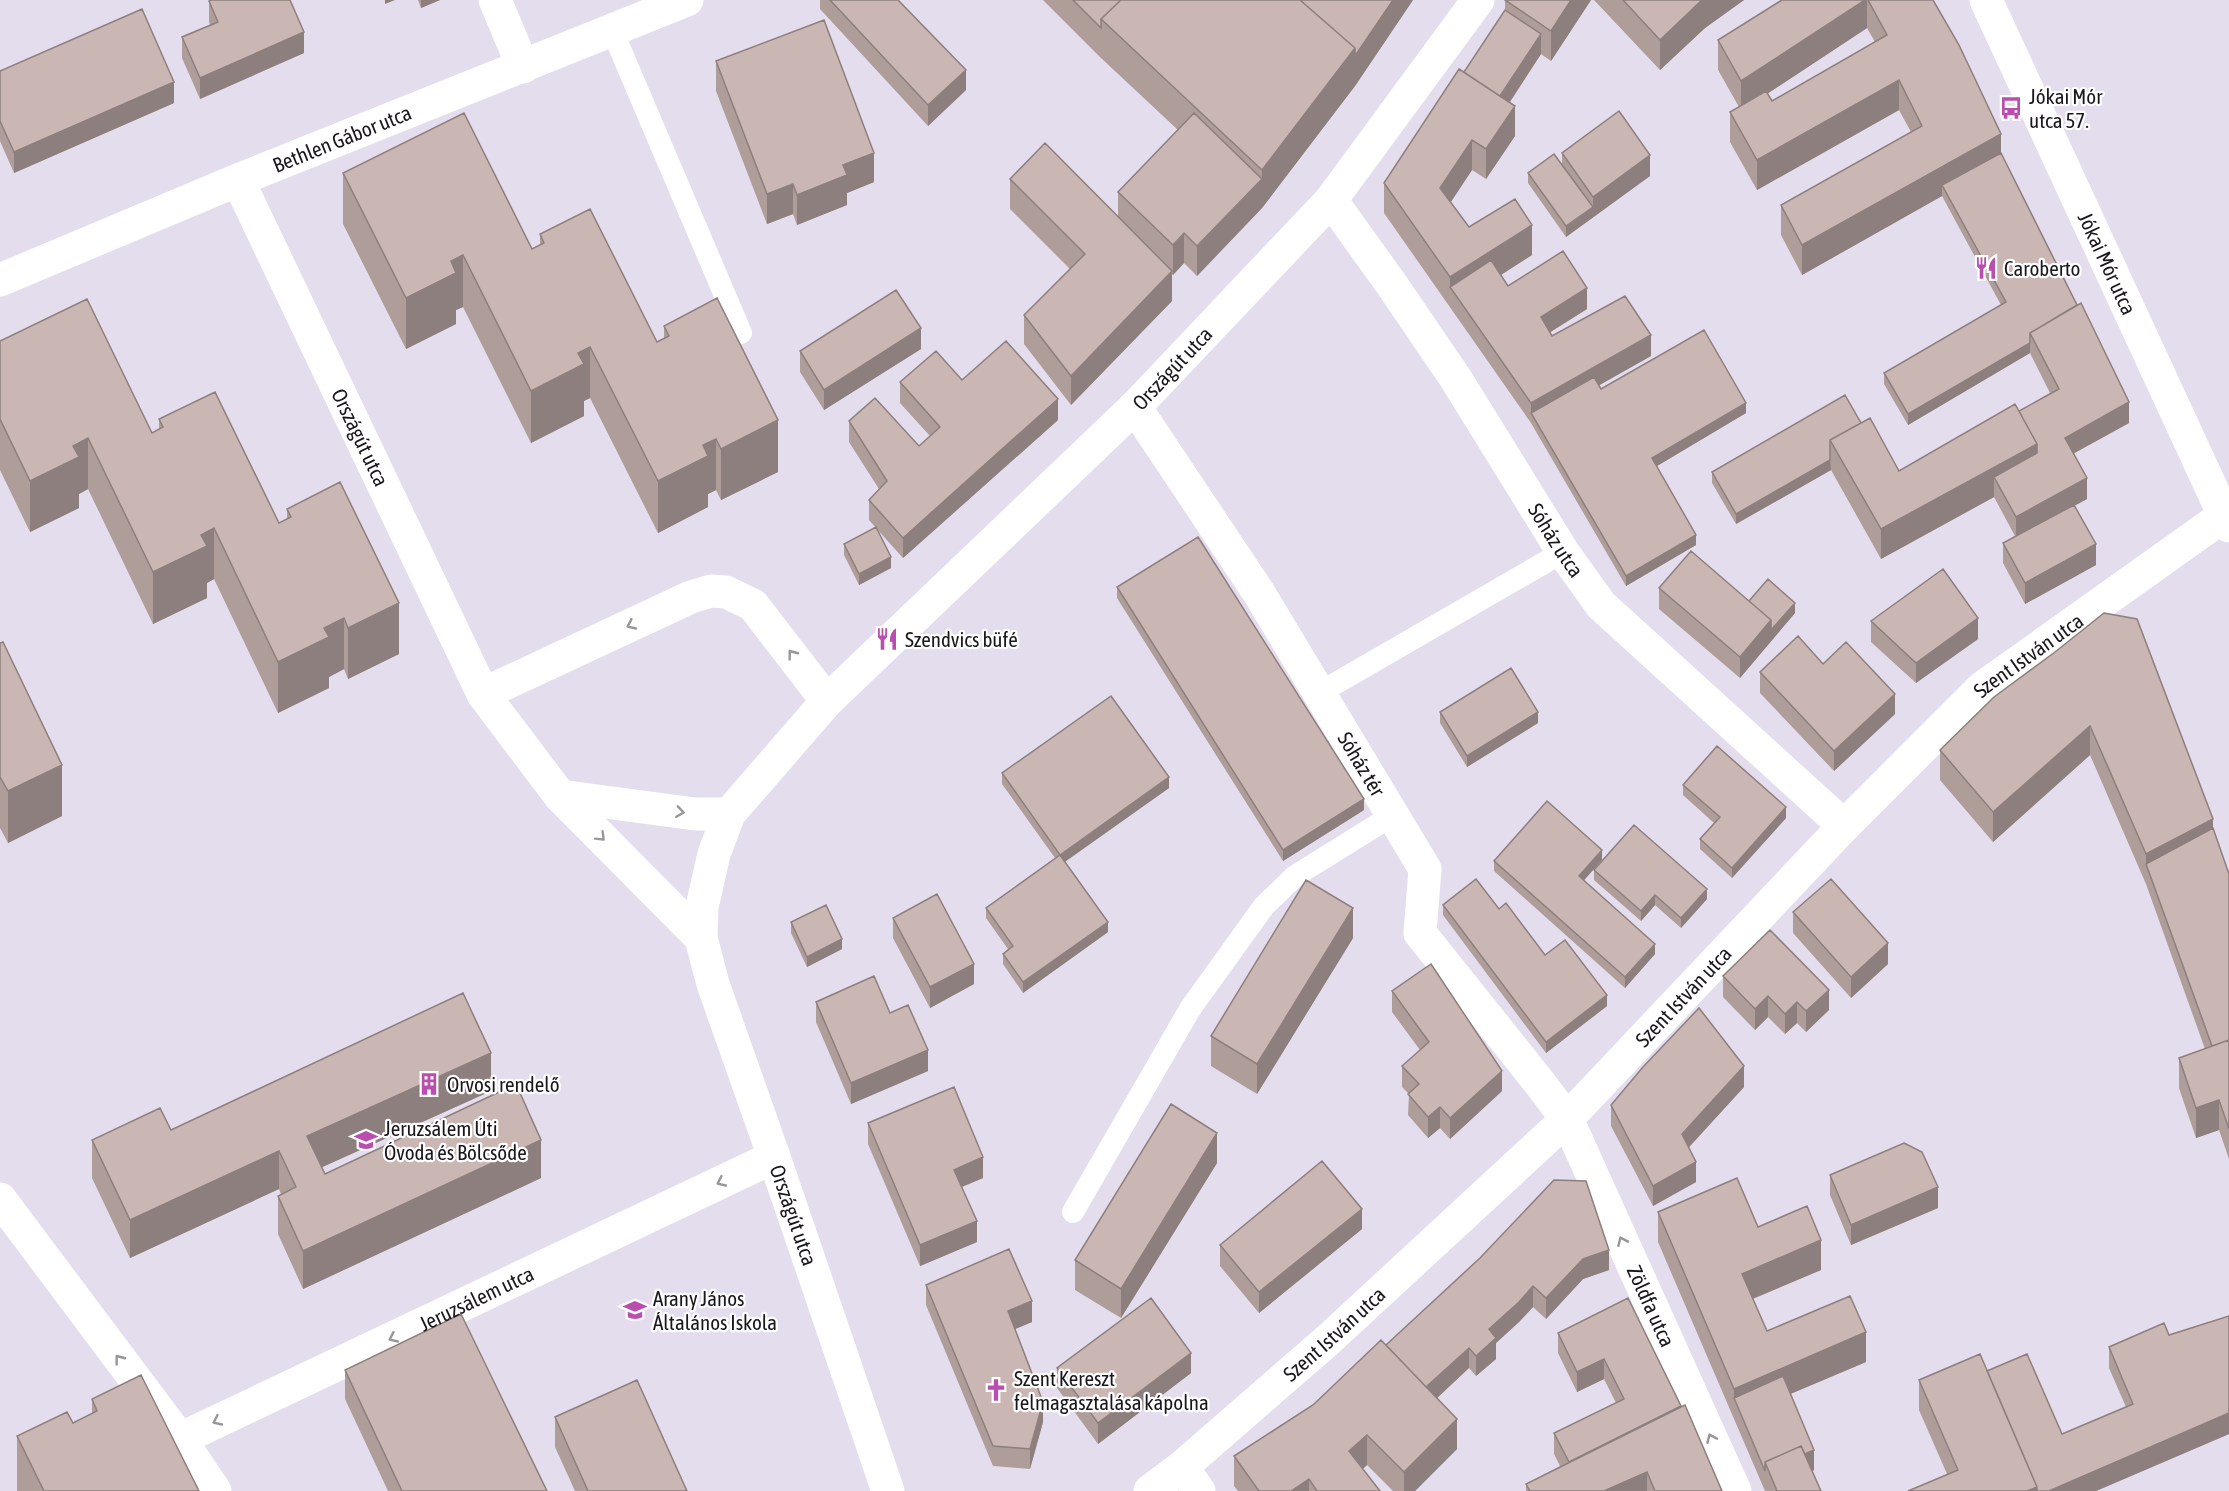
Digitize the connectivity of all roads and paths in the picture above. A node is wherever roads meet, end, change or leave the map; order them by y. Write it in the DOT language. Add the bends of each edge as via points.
graph roads {
  1 [pos="495,0"];
  2 [pos="687,0"];
  3 [pos="1986,0"];
  4 [pos="1477,1"];
  5 [pos="612,30"];
  6 [pos="523,66"];
  7 [pos="238,180"];
  8 [pos="1331,200"];
  9 [pos="0,280"];
  10 [pos="741,333"];
  11 [pos="1135,407"];
  12 [pos="2228,517"];
  13 [pos="1563,552"];
  14 [pos="1319,693"];
  15 [pos="483,694"];
  16 [pos="827,701"];
  17 [pos="560,796"];
  18 [pos="729,814"];
  19 [pos="1393,815"];
  20 [pos="1844,826"];
  21 [pos="700,938"];
  22 [pos="1567,1119"];
  23 [pos="774,1157"];
  24 [pos="0,1199"];
  25 [pos="1073,1212"];
  26 [pos="180,1439"];
  27 [pos="1190,1479"];
  28 [pos="215,1491"];
  29 [pos="888,1491"];
  30 [pos="1149,1491"];
  31 [pos="1735,1491"];
  1 -- 6 [label="street"];
  2 -- 5 [label="street, Bethlen Gábor utca"];
  3 -- 12 [label="street, Jókai Mór utca"];
  4 -- 8 [label="street, Országút utca"];
  5 -- 6 [label="street, Bethlen Gábor utca"];
  5 -- 10 [label="lane"];
  6 -- 7 [label="street, Bethlen Gábor utca"];
  7 -- 9 [label="street, Bethlen Gábor utca"];
  7 -- 15 [label="street, Országút utca"];
  8 -- 11 [label="street, Országút utca"];
  8 -- 13 [label="street, Sóház utca" via="1456,379"];
  11 -- 14 [label="street, Sóház tér" via="1259,592"];
  11 -- 16 [label="street, Országút utca"];
  12 -- 20 [label="street, Szent István utca" via="1982,688"];
  13 -- 14 [label="lane"];
  13 -- 20 [label="street, Sóház utca" via="1600,605"];
  14 -- 19 [label="street, Sóház tér"];
  16 -- 15 [label="street, one-way" via="753,605 726,592 711,591"];
  15 -- 17 [label="street, Országút utca"];
  16 -- 18 [label="street, Országút utca"];
  17 -- 18 [label="street, one-way" via="695,814"];
  17 -- 21 [label="street, Országút utca, one-way"];
  18 -- 21 [label="street, Országút utca" via="714,854 702,907"];
  19 -- 22 [label="street, Sóház tér" via="1425,870 1420,933"];
  19 -- 25 [label="lane" via="1295,876 1264,906 1191,1009"];
  20 -- 22 [label="street, Szent István utca"];
  21 -- 23 [label="street, Országút utca"];
  22 -- 27 [label="street, Szent István utca" via="1328,1340"];
  31 -- 22 [label="street, Zöldfa utca, one-way"];
  23 -- 26 [label="street, Jeruzsálem utca, one-way"];
  23 -- 29 [label="street, Országút utca"];
  26 -- 24 [label="street, one-way"];
  26 -- 28 [label="street"];
  27 -- 30 [label="street, Szent István utca"];
}
